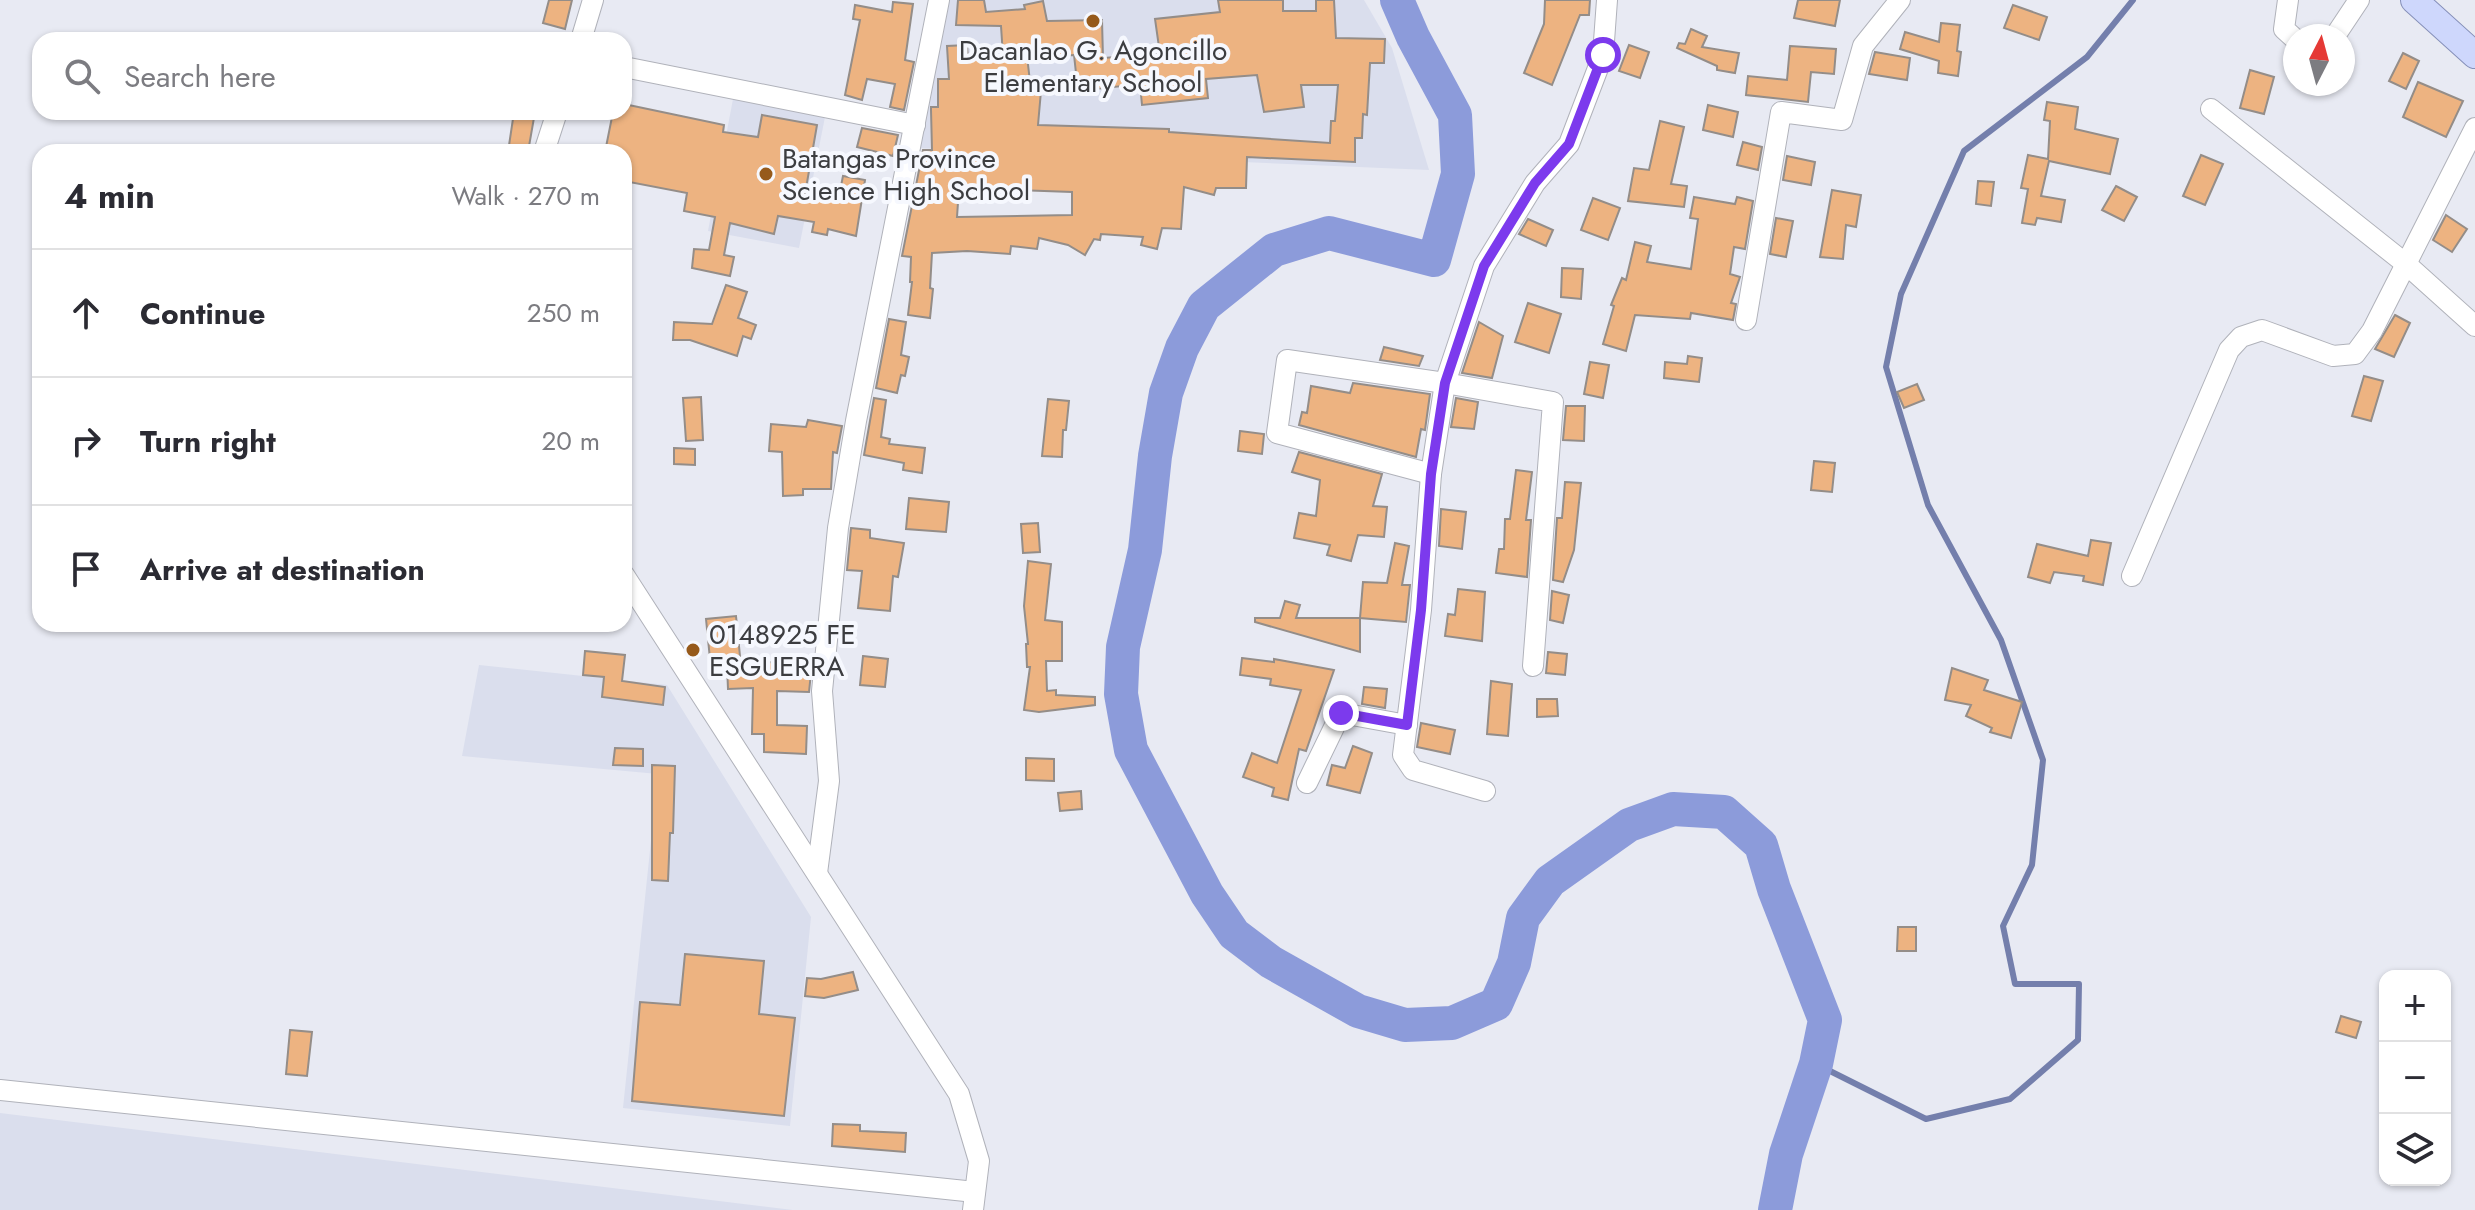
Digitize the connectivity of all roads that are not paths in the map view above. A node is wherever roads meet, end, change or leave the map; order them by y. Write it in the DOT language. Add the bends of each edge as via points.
graph roads {
  1 [pos="593,0"];
  2 [pos="939,0"];
  3 [pos="1607,0"];
  4 [pos="1900,0"];
  5 [pos="2288,0"];
  6 [pos="2359,0"];
  7 [pos="2414,0"];
  8 [pos="2285,24"];
  9 [pos="2343,24"];
  10 [pos="583,32"];
  11 [pos="2475,55"];
  12 [pos="632,69"];
  13 [pos="2211,109"];
  14 [pos="554,120"];
  15 [pos="915,125"];
  16 [pos="2475,128"];
  17 [pos="547,144"];
  18 [pos="2406,264"];
  19 [pos="1746,320"];
  20 [pos="2475,326"];
  21 [pos="1445,383"];
  22 [pos="1431,474"];
  23 [pos="2132,576"];
  24 [pos="632,587"];
  25 [pos="1533,666"];
  26 [pos="1407,725"];
  27 [pos="1307,783"];
  28 [pos="1485,791"];
  29 [pos="817,873"];
  30 [pos="0,1090"];
  31 [pos="974,1201"];
  1 -- 10 [label="street"];
  2 -- 15 [label="street"];
  3 -- 21 [label="street" via="1603,55 1569,144 1535,183 1484,266"];
  4 -- 19 [label="street" via="1863,46 1842,120 1781,112"];
  5 -- 8 [label="street"];
  6 -- 9 [label="street"];
  7 -- 11 [label="main road"];
  12 -- 15 [label="street"];
  13 -- 18 [label="street"];
  14 -- 17 [label="street"];
  15 -- 29 [label="street" via="838,528 822,691 829,781"];
  16 -- 18 [label="street"];
  18 -- 20 [label="street"];
  18 -- 23 [label="street" via="2355,354 2333,356 2262,330 2241,337 2229,350"];
  21 -- 22 [label="street"];
  21 -- 22 [label="street" via="1287,360 1277,433"];
  21 -- 25 [label="street" via="1553,402"];
  22 -- 26 [label="street"];
  24 -- 29 [label="street"];
  26 -- 27 [label="street" via="1341,713"];
  26 -- 28 [label="street" via="1403,755 1413,770"];
  29 -- 31 [label="street" via="959,1094 979,1161"];
  30 -- 31 [label="street"];
}
